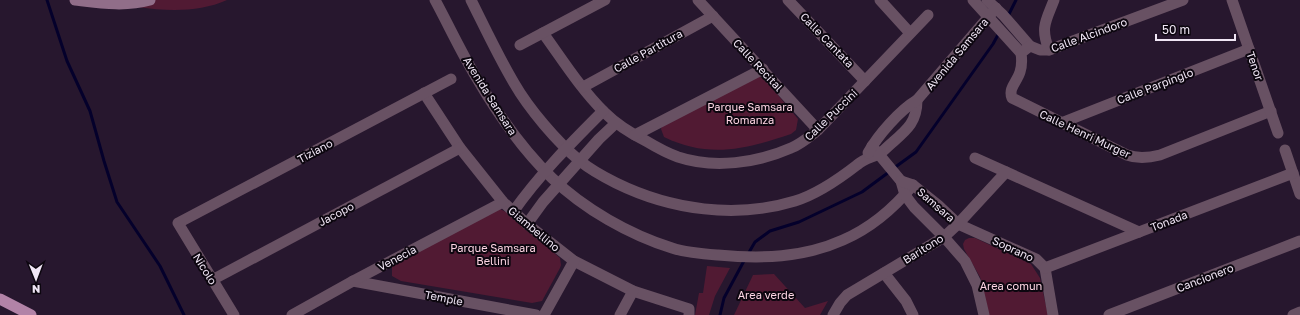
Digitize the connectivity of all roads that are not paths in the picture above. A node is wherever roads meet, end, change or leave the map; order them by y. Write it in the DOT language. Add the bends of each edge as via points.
graph roads {
  1 [pos="75,0"];
  2 [pos="150,0"];
  3 [pos="436,0"];
  4 [pos="471,0"];
  5 [pos="605,0"];
  6 [pos="698,0"];
  7 [pos="788,0"];
  8 [pos="880,0"];
  9 [pos="974,0"];
  10 [pos="987,0"];
  11 [pos="1054,0"];
  12 [pos="1183,0"];
  13 [pos="1232,0"];
  14 [pos="999,12"];
  15 [pos="928,15"];
  16 [pos="713,16"];
  17 [pos="991,21"];
  18 [pos="542,32"];
  19 [pos="910,33"];
  20 [pos="520,44"];
  21 [pos="1249,49"];
  22 [pos="1025,50"];
  23 [pos="1049,50"];
  24 [pos="763,70"];
  25 [pos="451,79"];
  26 [pos="865,81"];
  27 [pos="583,87"];
  28 [pos="424,93"];
  29 [pos="917,100"];
  30 [pos="603,111"];
  31 [pos="1271,111"];
  32 [pos="616,123"];
  33 [pos="1061,123"];
  34 [pos="818,130"];
  35 [pos="1278,133"];
  36 [pos="634,135"];
  37 [pos="460,148"];
  38 [pos="567,149"];
  39 [pos="875,150"];
  40 [pos="1285,150"];
  41 [pos="975,158"];
  42 [pos="580,161"];
  43 [pos="545,171"];
  44 [pos="1006,172"];
  45 [pos="1293,173"];
  46 [pos="901,181"];
  47 [pos="559,185"];
  48 [pos="913,185"];
  49 [pos="1300,194"];
  50 [pos="905,195"];
  51 [pos="503,202"];
  52 [pos="513,212"];
  53 [pos="178,223"];
  54 [pos="527,224"];
  55 [pos="958,224"];
  56 [pos="1139,232"];
  57 [pos="944,237"];
  58 [pos="1300,241"];
  59 [pos="574,262"];
  60 [pos="1045,268"];
  61 [pos="884,273"];
  62 [pos="212,280"];
  63 [pos="353,281"];
  64 [pos="633,291"];
  65 [pos="0,299"];
  66 [pos="689,312"];
  67 [pos="1300,312"];
  68 [pos="31,315"];
  69 [pos="234,315"];
  70 [pos="292,315"];
  71 [pos="536,315"];
  72 [pos="544,315"];
  73 [pos="620,315"];
  74 [pos="832,315"];
  75 [pos="913,315"];
  76 [pos="984,315"];
  77 [pos="1053,315"];
  78 [pos="1109,315"];
  79 [pos="1293,315"];
  1 -- 2 [label="main road" via="105,4"];
  3 -- 43 [label="street, Avenida Samsara" via="475,77 511,131"];
  4 -- 38 [label="street, Avenida Samsara" via="515,85"];
  5 -- 18 [label="street"];
  6 -- 16 [label="street, Calle Recital"];
  7 -- 26 [label="street, Calle Cantata"];
  8 -- 19 [label="street"];
  9 -- 17 [label="street"];
  10 -- 14 [label="street"];
  11 -- 23 [label="street" via="1044,28"];
  12 -- 23 [label="street, Calle Alcindoro"];
  13 -- 21 [label="street, Tenor"];
  14 -- 17 [label="street, Avenida Samsara"];
  14 -- 22 [label="street" via="1017,32"];
  15 -- 19 [label="street, Calle Puccini"];
  16 -- 24 [label="street, Calle Recital"];
  16 -- 27 [label="street, Calle Partitura"];
  17 -- 22 [label="street" via="1009,41"];
  17 -- 29 [label="street, Avenida Samsara"];
  18 -- 20 [label="street"];
  18 -- 27 [label="street, Calle Puccini"];
  19 -- 26 [label="street, Calle Puccini"];
  21 -- 31 [label="street, Tenor"];
  21 -- 33 [label="street, Calle Parpinglo"];
  22 -- 23 [label="street, Calle Alcindoro"];
  22 -- 33 [label="street, Calle Henri Murger" via="1021,70 1010,91 1013,100"];
  24 -- 34 [label="street, Calle Recital"];
  24 -- 36 [label="street"];
  25 -- 28 [label="street, Tiziano"];
  26 -- 34 [label="street, Calle Puccini"];
  27 -- 30 [label="street, Calle Puccini"];
  28 -- 37 [label="street, Giambellino"];
  28 -- 53 [label="street, Tiziano"];
  29 -- 39 [label="street, Avenida Samsara" via="897,115"];
  29 -- 39 [label="street, Avenida Samsara" via="915,118 910,126"];
  30 -- 32 [label="street, Calle Puccini"];
  30 -- 38 [label="street"];
  31 -- 33 [label="street, Calle Henri Murger" via="1160,155 1144,158 1127,155"];
  31 -- 35 [label="street, Tenor"];
  32 -- 36 [label="street, Calle Puccini"];
  32 -- 42 [label="street"];
  34 -- 36 [label="street, Calle Puccini" via="786,150 754,160 711,163 679,157"];
  37 -- 51 [label="street, Giambellino"];
  37 -- 62 [label="street, Jacopo"];
  38 -- 42 [label="street, Avenida Samsara"];
  38 -- 43 [label="street"];
  39 -- 42 [label="street, Avenida Samsara" via="830,185 796,201 765,208 727,210 694,208 652,198 605,177"];
  39 -- 46 [label="street"];
  40 -- 45 [label="street"];
  41 -- 44 [label="street"];
  42 -- 47 [label="street"];
  43 -- 47 [label="street, Avenida Samsara"];
  43 -- 52 [label="street"];
  44 -- 55 [label="street, Baritono"];
  44 -- 56 [label="street"];
  45 -- 49 [label="street"];
  45 -- 56 [label="street, Tonada"];
  46 -- 48 [label="street"];
  46 -- 50 [label="street"];
  47 -- 50 [label="street, Avenida Samsara" via="608,219 650,240 687,252 749,257 786,256 830,246 870,225"];
  47 -- 54 [label="street"];
  48 -- 50 [label="street, Avenida Samsara"];
  48 -- 55 [label="street, Samsara"];
  50 -- 57 [label="street, Samsara"];
  51 -- 52 [label="street, Giambellino"];
  51 -- 63 [label="street, Venecia"];
  52 -- 54 [label="street, Giambellino"];
  53 -- 62 [label="street, Nicolo"];
  54 -- 59 [label="street, Giambellino"];
  55 -- 57 [label="street, Baritono"];
  55 -- 60 [label="street, Soprano" via="1036,259"];
  56 -- 60 [label="street, Tonada"];
  57 -- 61 [label="street, Baritono"];
  57 -- 76 [label="street, Samsara" via="965,261 974,277"];
  58 -- 78 [label="street, Cancionero"];
  59 -- 64 [label="street, Giambellino"];
  59 -- 72 [label="street"];
  60 -- 77 [label="street, Soprano"];
  61 -- 74 [label="street, Baritono" via="847,295"];
  61 -- 75 [label="street" via="906,301"];
  62 -- 69 [label="street, Nicolo"];
  63 -- 70 [label="street, Venecia"];
  63 -- 71 [label="street, Temple"];
  64 -- 66 [label="street, Giambellino"];
  64 -- 73 [label="street"];
  65 -- 68 [label="main road"];
  67 -- 79 [label="street"];
}
